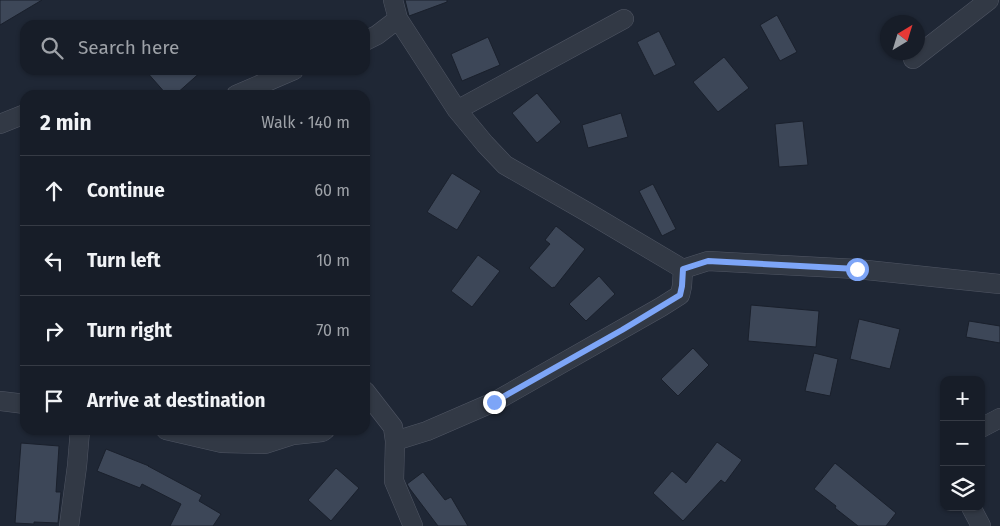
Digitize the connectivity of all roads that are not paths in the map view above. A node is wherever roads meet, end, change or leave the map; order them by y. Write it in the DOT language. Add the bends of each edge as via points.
graph roads {
  1 [pos="393,0"];
  2 [pos="989,0"];
  3 [pos="398,19"];
  4 [pos="624,19"];
  5 [pos="370,38"];
  6 [pos="925,49"];
  7 [pos="282,75"];
  8 [pos="248,90"];
  9 [pos="457,110"];
  10 [pos="20,116"];
  11 [pos="0,124"];
  12 [pos="683,269"];
  13 [pos="1000,284"];
  14 [pos="370,399"];
  15 [pos="0,401"];
  16 [pos="20,403"];
  17 [pos="1000,418"];
  18 [pos="985,426"];
  19 [pos="80,435"];
  20 [pos="184,435"];
  21 [pos="293,435"];
  22 [pos="395,441"];
  23 [pos="973,511"];
  24 [pos="69,526"];
  25 [pos="414,526"];
  26 [pos="981,526"];
  1 -- 3 [label="street"];
  2 -- 6 [label="street"];
  3 -- 5 [label="street"];
  3 -- 9 [label="street"];
  4 -- 9 [label="street"];
  7 -- 8 [label="street"];
  9 -- 12 [label="street" via="505,165"];
  10 -- 11 [label="street"];
  12 -- 13 [label="street" via="708,261 857,269"];
  12 -- 22 [label="street" via="680,295 661,307 494,402"];
  14 -- 22 [label="street" via="393,427"];
  15 -- 16 [label="street"];
  17 -- 18 [label="street"];
  19 -- 24 [label="street"];
  20 -- 21 [label="street" via="222,443 265,444"];
  22 -- 25 [label="street" via="394,481"];
  23 -- 26 [label="street"];
}
